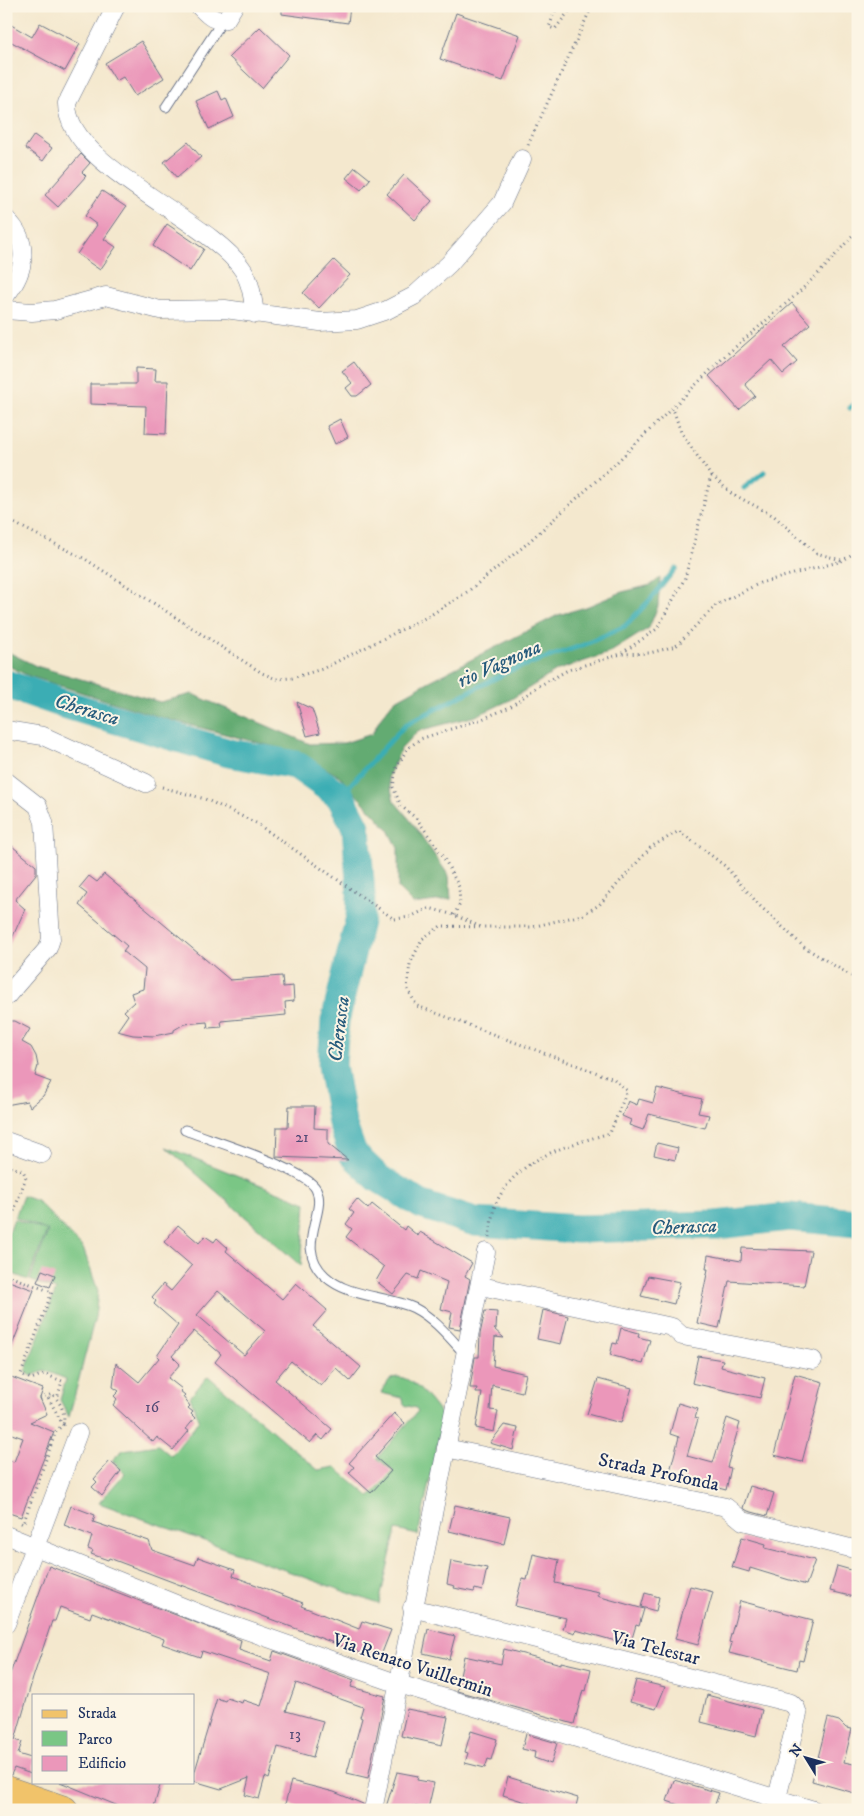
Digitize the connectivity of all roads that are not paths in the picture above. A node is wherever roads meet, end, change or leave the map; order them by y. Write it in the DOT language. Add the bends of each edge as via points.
graph roads {
  1 [pos="116,6"];
  2 [pos="199,6"];
  3 [pos="234,6"];
  4 [pos="223,20"];
  5 [pos="166,107"];
  6 [pos="522,159"];
  7 [pos="6,219"];
  8 [pos="6,295"];
  9 [pos="6,310"];
  10 [pos="255,314"];
  11 [pos="6,730"];
  12 [pos="6,781"];
  13 [pos="146,783"];
  14 [pos="6,996"];
  15 [pos="185,1130"];
  16 [pos="6,1141"];
  17 [pos="42,1154"];
  18 [pos="486,1252"];
  19 [pos="480,1286"];
  20 [pos="465,1354"];
  21 [pos="812,1360"];
  22 [pos="72,1435"];
  23 [pos="446,1448"];
  24 [pos="10,1528"];
  25 [pos="36,1547"];
  26 [pos="858,1550"];
  27 [pos="412,1608"];
  28 [pos="6,1624"];
  29 [pos="399,1684"];
  30 [pos="6,1790"];
  31 [pos="776,1798"];
  32 [pos="64,1810"];
  33 [pos="373,1810"];
  34 [pos="814,1810"];
  1 -- 10 [label="street" via="67,103 72,128 118,174 224,249 244,270"];
  2 -- 4 [label="street" via="215,20"];
  3 -- 4 [label="street"];
  4 -- 5 [label="lane"];
  6 -- 10 [label="street" via="502,203 449,264 414,296 357,320 320,322"];
  7 -- 8 [label="street" via="21,238 24,254 13,287"];
  9 -- 10 [label="street" via="55,310 106,296 160,310 225,309"];
  11 -- 13 [label="street" via="43,736"];
  12 -- 14 [label="street" via="38,806 44,822 51,939 48,948"];
  15 -- 20 [label="lane" via="288,1169 312,1184 318,1197 311,1246 319,1270 348,1289 414,1308"];
  16 -- 17 [label="street"];
  18 -- 19 [label="street"];
  19 -- 20 [label="street"];
  19 -- 21 [label="street" via="672,1327 682,1336"];
  20 -- 23 [label="street"];
  22 -- 25 [label="street"];
  23 -- 26 [label="street, Strada Profonda" via="726,1507 743,1521"];
  23 -- 27 [label="street"];
  24 -- 25 [label="street, Via Renato Vuillermin"];
  25 -- 28 [label="street"];
  25 -- 29 [label="street, Via Renato Vuillermin" via="203,1616"];
  27 -- 29 [label="street"];
  27 -- 31 [label="street, Via Telestar" via="791,1703 798,1714"];
  29 -- 31 [label="street, Via Renato Vuillermin"];
  29 -- 33 [label="street"];
  30 -- 32 [label="main road"];
  31 -- 34 [label="street, Via Renato Vuillermin"];
}
